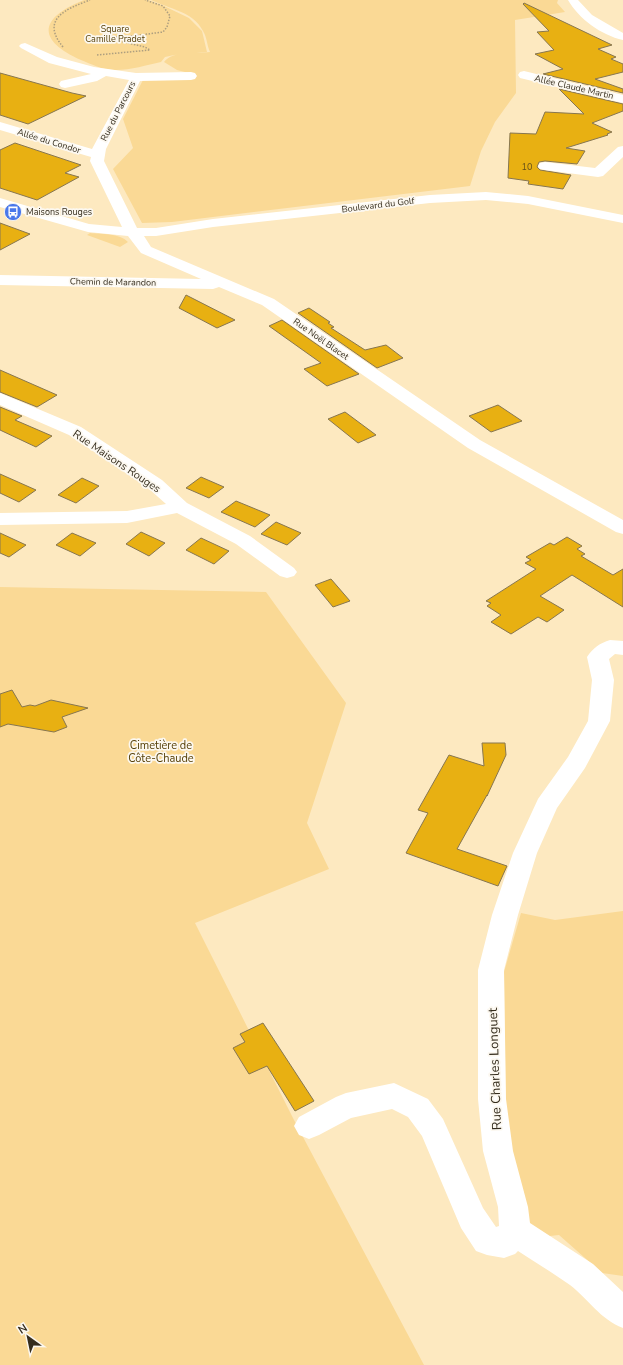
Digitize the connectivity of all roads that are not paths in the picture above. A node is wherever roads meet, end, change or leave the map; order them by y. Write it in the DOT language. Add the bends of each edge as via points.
graph roads {
  1 [pos="573,0"];
  2 [pos="623,37"];
  3 [pos="25,46"];
  4 [pos="106,72"];
  5 [pos="524,75"];
  6 [pos="191,76"];
  7 [pos="136,77"];
  8 [pos="65,84"];
  9 [pos="623,99"];
  10 [pos="0,126"];
  11 [pos="623,150"];
  12 [pos="98,155"];
  13 [pos="545,166"];
  14 [pos="0,202"];
  15 [pos="623,219"];
  16 [pos="133,232"];
  17 [pos="0,280"];
  18 [pos="226,284"];
  19 [pos="0,398"];
  20 [pos="180,507"];
  21 [pos="0,519"];
  22 [pos="623,528"];
  23 [pos="288,572"];
  24 [pos="623,648"];
  25 [pos="309,1126"];
  26 [pos="515,1231"];
  27 [pos="623,1312"];
  1 -- 2 [label="street" via="577,8 594,22"];
  3 -- 4 [label="street" via="53,60"];
  4 -- 7 [label="street"];
  4 -- 8 [label="street" via="93,78"];
  5 -- 9 [label="street, Allée Claude Martin"];
  6 -- 7 [label="street"];
  7 -- 12 [label="street, Rue du Parcours"];
  10 -- 12 [label="street, Allée du Condor"];
  11 -- 13 [label="street" via="598,173"];
  12 -- 16 [label="street, Rue du Parcours" via="97,161"];
  14 -- 16 [label="street" via="88,228"];
  15 -- 16 [label="street, Boulevard du Golf" via="528,200 486,196 430,199 220,222 156,232"];
  16 -- 18 [label="street, Rue Noël Blacet" via="146,250"];
  17 -- 18 [label="street, Chemin de Marandon"];
  18 -- 22 [label="street, Rue Noël Blacet" via="268,302 474,444"];
  19 -- 20 [label="street, Rue Maisons Rouges" via="75,431 155,484"];
  20 -- 21 [label="street" via="127,517"];
  20 -- 23 [label="street, Rue Maisons Rouges" via="243,540"];
  24 -- 26 [label="street, Rue Charles Longuet" via="610,647 598,657 603,680 599,721 577,762 546,805 525,853 505,915 492,970 492,1099 498,1152 513,1207"];
  25 -- 26 [label="street" via="346,1106 394,1096 418,1108 433,1128 472,1218 487,1240 504,1243"];
  26 -- 27 [label="street" via="582,1275"];
}
